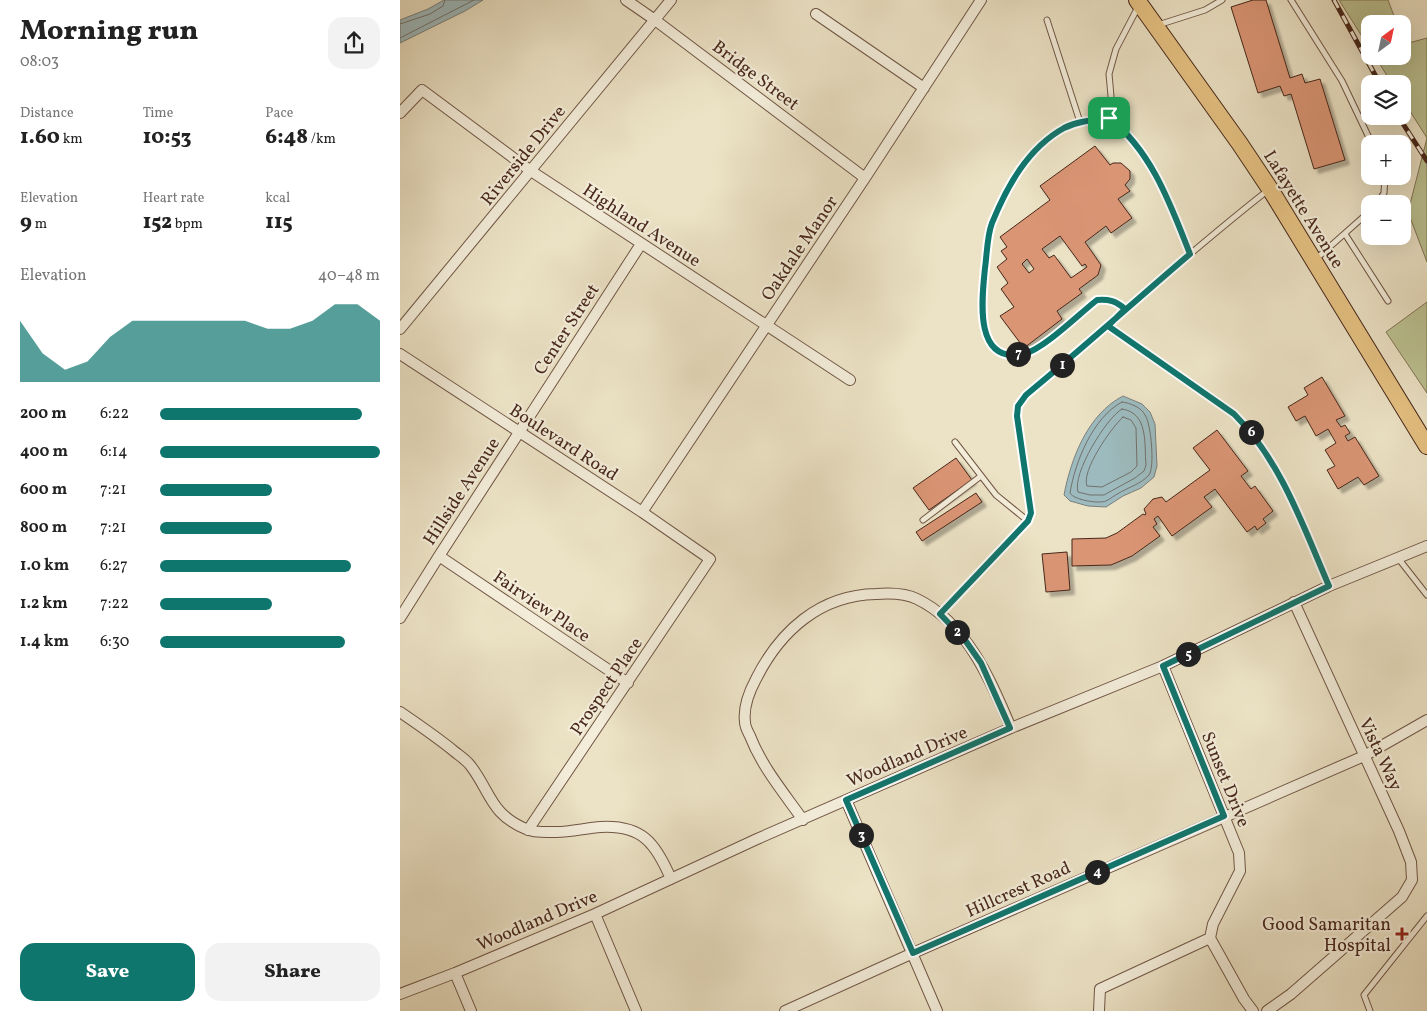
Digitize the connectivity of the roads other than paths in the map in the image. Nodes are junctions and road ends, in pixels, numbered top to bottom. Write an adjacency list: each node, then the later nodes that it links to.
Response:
1 (626, 0): 8 (street, Bridge Street)
2 (671, 0): 8 (street, Riverside Drive)
3 (980, 0): 11 (street, Oakdale Manor)
4 (1222, 0): 10 (lane)
5 (1291, 0): 15 (lane)
6 (1138, 2): 10 (main road, Lafayette Avenue); 13 (lane)
7 (816, 14): 11 (street)
8 (655, 20): 16 (street, Riverside Drive); 17 (street, Bridge Street)
9 (1047, 20): 14 (lane)
10 (1155, 26): 18 (main road, Lafayette Avenue)
11 (924, 88): 17 (street, Oakdale Manor)
12 (400, 113): 16 (street, Highland Avenue)
13 (1109, 118): 14 (lane); 22 (lane)
14 (1080, 122): 25 (lane)
15 (1368, 135)
16 (531, 171): 21 (street, Highland Avenue); 28 (street, Riverside Drive)
17 (865, 178): 26 (street, Oakdale Manor)
18 (1270, 189): 22 (lane); 23 (main road, Lafayette Avenue)
19 (1361, 219): 20 (lane)
20 (1345, 234): 23 (lane); 24 (lane)
21 (641, 244): 26 (street, Highland Avenue); 31 (street, Center Street)
22 (1190, 254): 25 (lane)
23 (1314, 261): 33 (main road, Lafayette Avenue)
24 (1388, 300)
25 (1125, 309): 27 (lane)
26 (767, 325): 30 (street, Highland Avenue); 35 (street, Oakdale Manor)
27 (1108, 326): 37 (lane); 42 (lane)
28 (400, 329)
29 (400, 354): 31 (street, Boulevard Road)
30 (850, 380)
31 (519, 432): 35 (street, Boulevard Road); 39 (street, Hillside Avenue)
32 (956, 442): 34 (lane)
33 (1427, 446)
34 (981, 476): 36 (lane); 37 (lane)
35 (642, 512): 41 (street, Boulevard Road)
36 (923, 520)
37 (1028, 521): 45 (lane)
38 (1427, 546): 40 (street, Woodland Drive)
39 (439, 556): 46 (street, Hillside Avenue); 48 (street, Fairview Place)
40 (1398, 558): 42 (street, Woodland Drive); 43 (lane)
41 (710, 559): 48 (street, Prospect Place)
42 (1329, 586): 44 (street, Woodland Drive)
43 (1427, 595)
44 (1294, 602): 47 (street, Woodland Drive); 52 (street, Vista Way)
45 (940, 614): 51 (street); 55 (street)
46 (400, 618)
47 (1163, 666): 51 (street, Woodland Drive); 54 (street, Sunset Drive)
48 (628, 683): 56 (street, Prospect Place)
49 (400, 712): 56 (street)
50 (1427, 720): 52 (street, Hillcrest Road)
51 (1010, 728): 53 (street, Woodland Drive)
52 (1364, 756): 54 (street, Hillcrest Road); 70 (street, Vista Way)
53 (846, 800): 55 (street, Woodland Drive); 61 (street)
54 (1224, 816): 60 (street, Sunset Drive); 61 (street, Hillcrest Road)
55 (803, 820): 57 (street, Woodland Drive)
56 (528, 830): 57 (street)
57 (671, 879): 58 (street, Woodland Drive)
58 (595, 914): 62 (street, Woodland Drive); 65 (street)
59 (1427, 916): 71 (lane)
60 (1210, 938): 68 (street); 69 (street)
61 (913, 953): 66 (street, Hillcrest Road); 67 (street)
62 (455, 973): 63 (street, Woodland Drive); 64 (street)
63 (400, 994)
64 (470, 1011)
65 (636, 1011)
66 (785, 1011)
67 (937, 1011)
68 (1099, 1011)
69 (1253, 1011)
70 (1267, 1011)
71 (1370, 1011)

